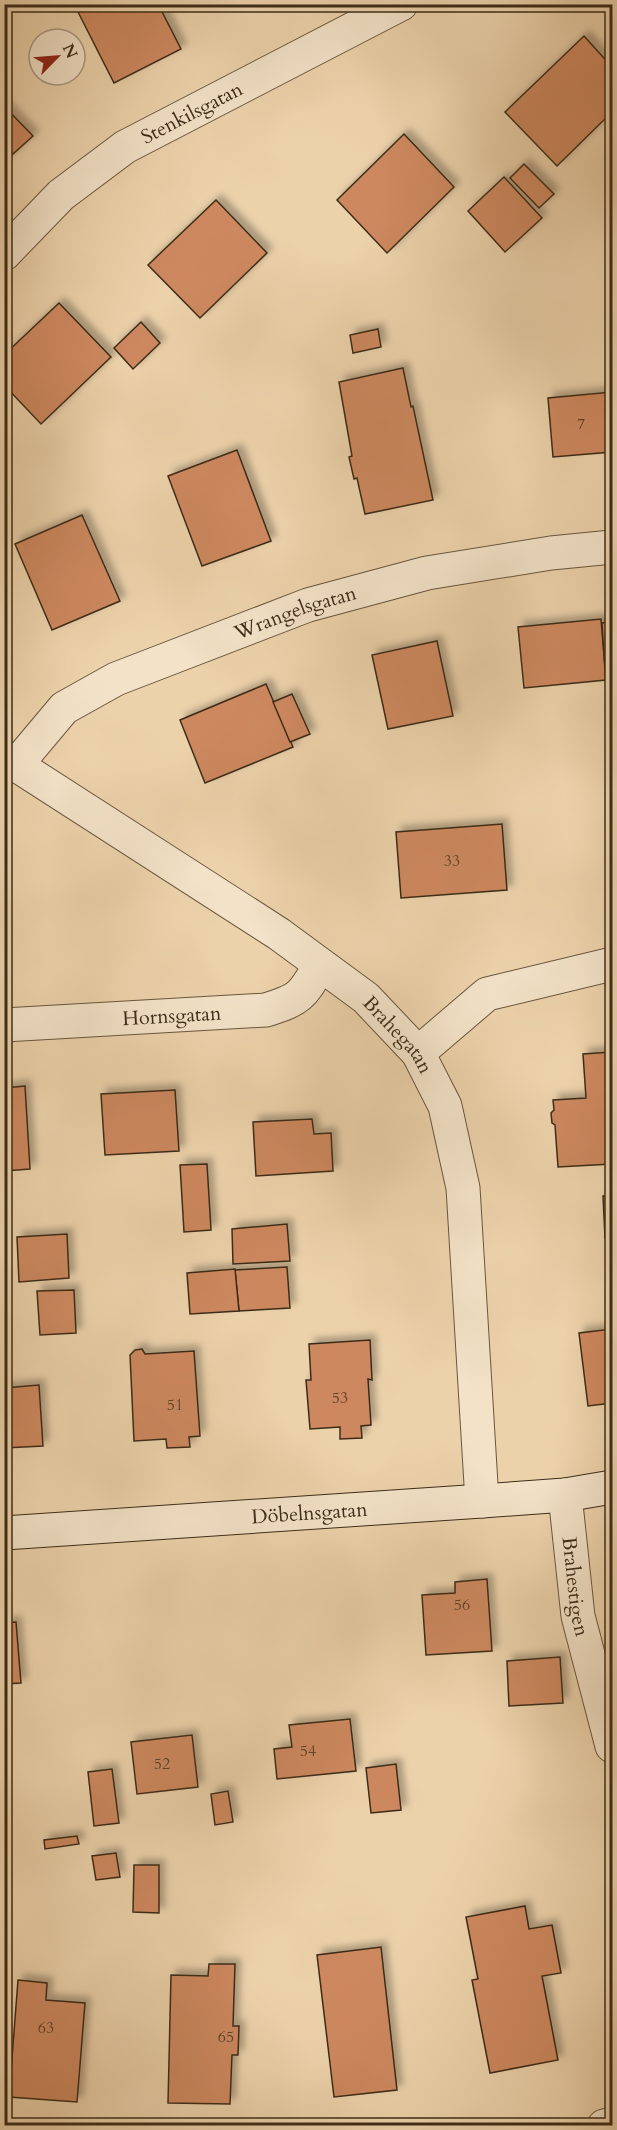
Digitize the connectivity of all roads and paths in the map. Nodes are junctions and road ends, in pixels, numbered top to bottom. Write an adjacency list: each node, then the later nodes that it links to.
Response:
1 (401, 4): 2 (street, Stenkilsgatan)
2 (4, 254)
3 (612, 547): 4 (street, Wrangelsgatan)
4 (11, 760): 6 (street, Brahegatan)
5 (612, 964): 8 (street)
6 (320, 965): 7 (street, Hornsgatan); 8 (street, Brahegatan)
7 (4, 1025)
8 (418, 1053): 11 (street, Brahegatan)
9 (612, 1487): 10 (street, Döbelnsgatan)
10 (565, 1495): 11 (street, Döbelnsgatan); 13 (street, Brahestigen)
11 (482, 1501): 12 (street, Döbelnsgatan)
12 (4, 1533)
13 (612, 1746)
14 (612, 2124): 15 (street)
15 (604, 2126)

